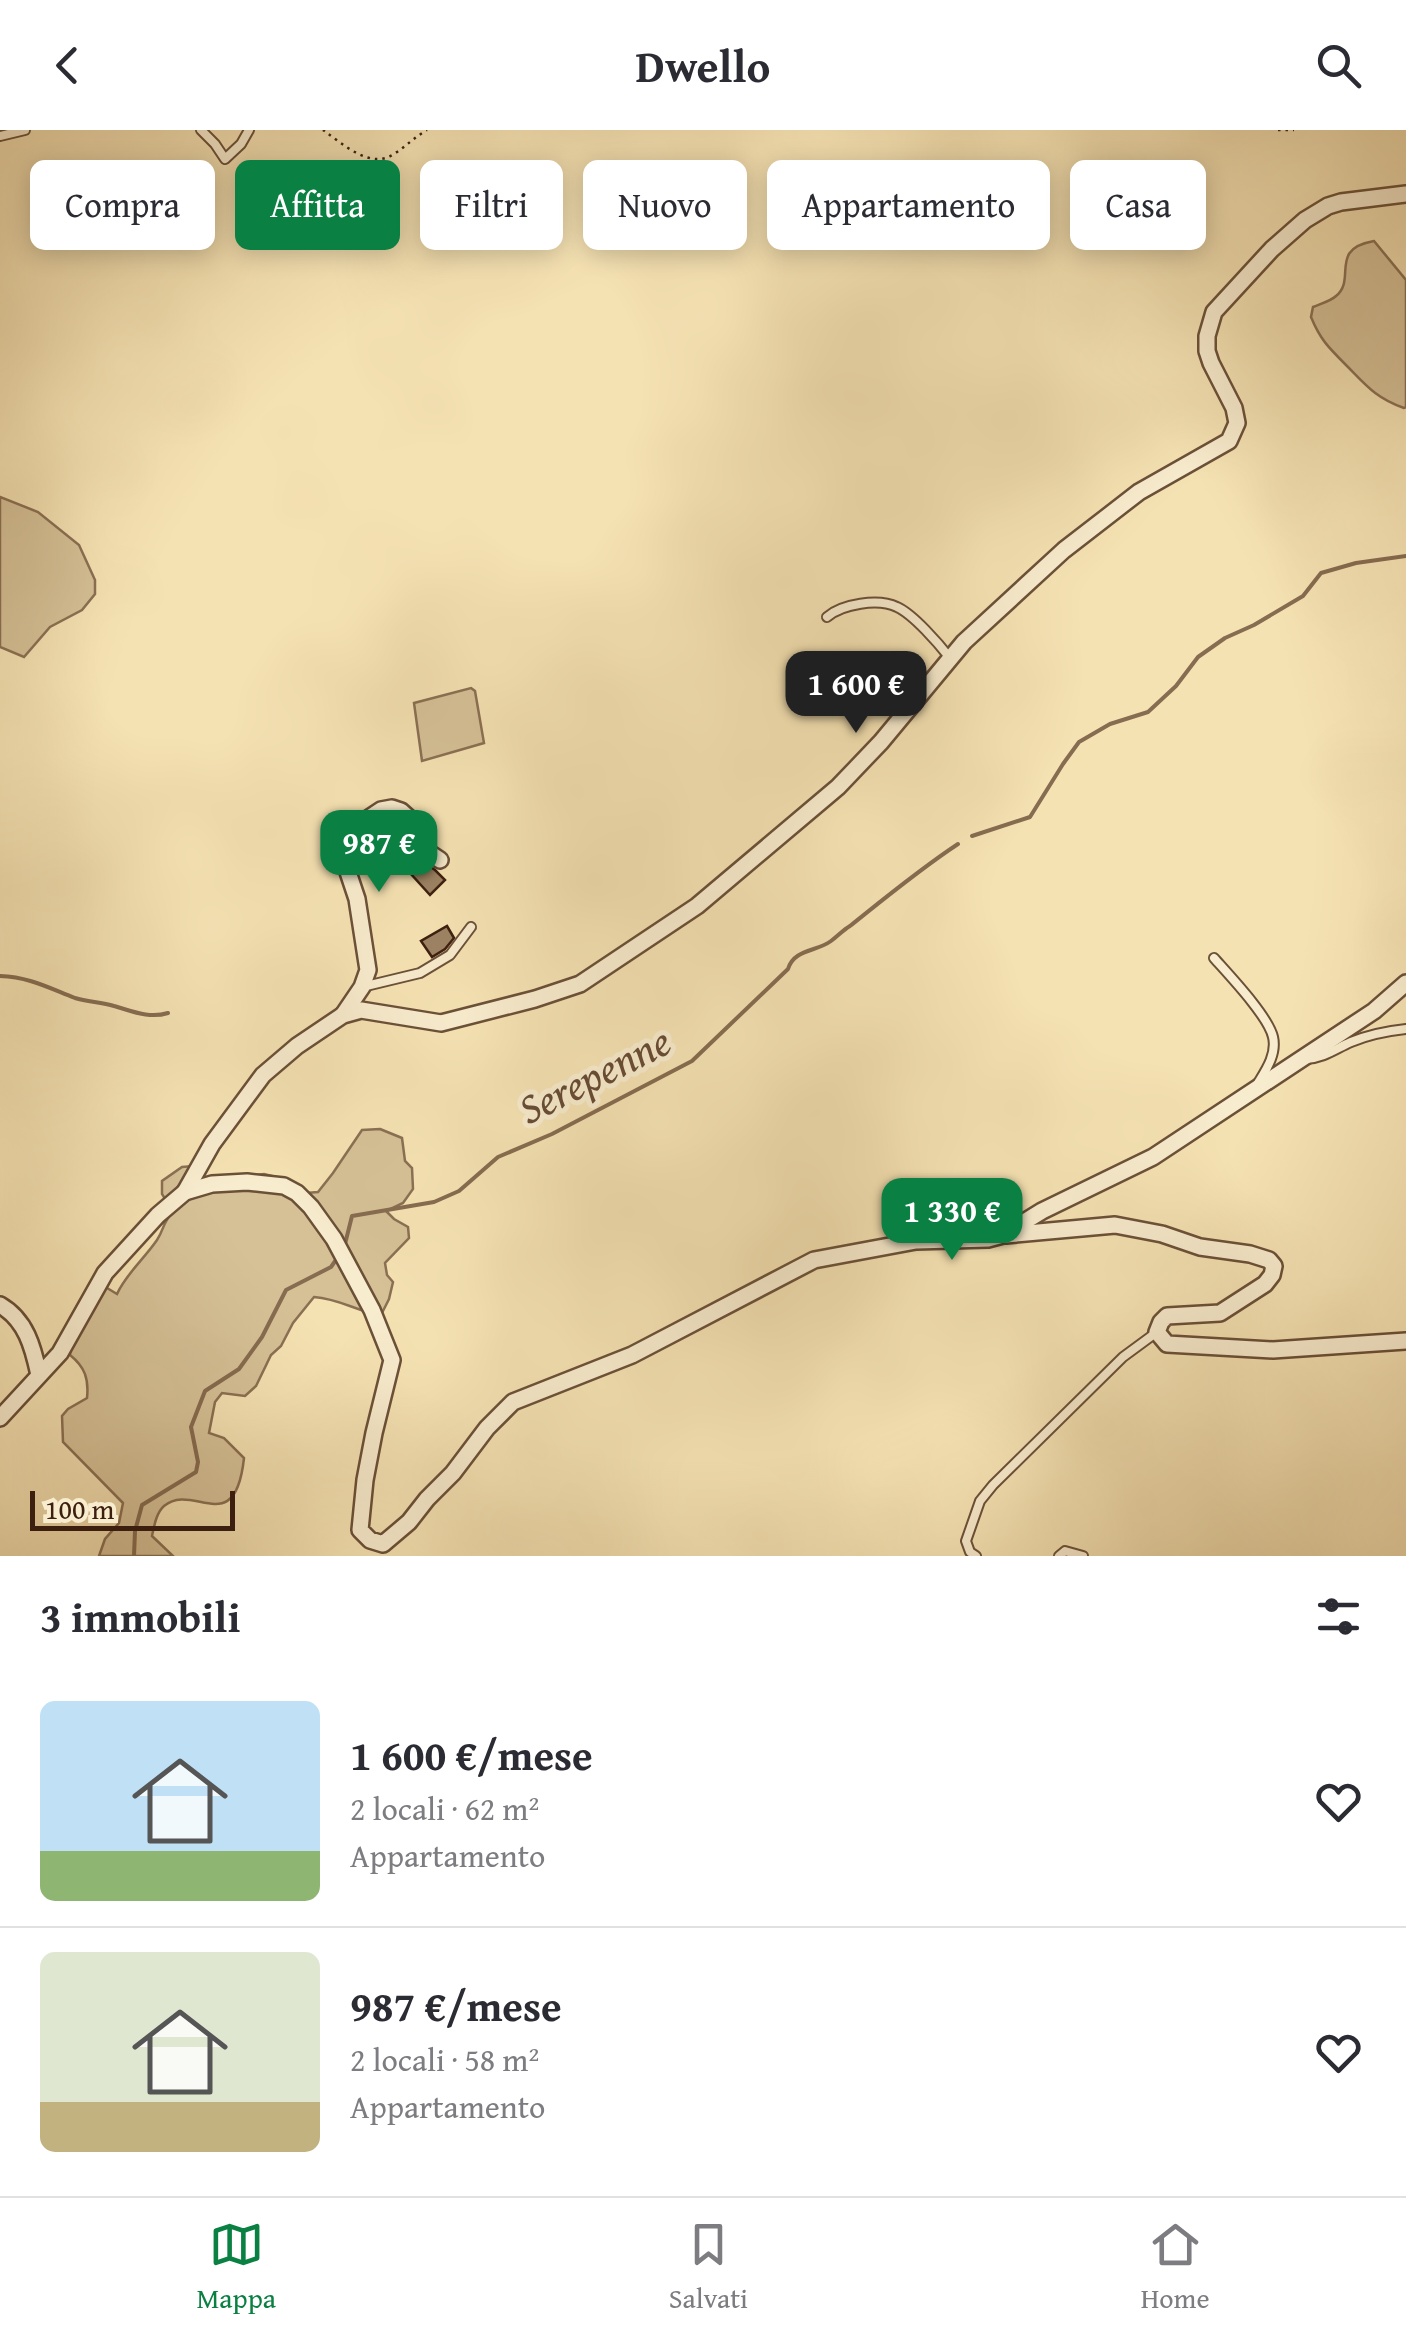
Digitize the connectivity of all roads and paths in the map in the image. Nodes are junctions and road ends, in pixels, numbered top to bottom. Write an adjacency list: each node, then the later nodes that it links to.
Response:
1 (25, 130): 8 (lane)
2 (201, 130): 3 (lane)
3 (249, 130)
4 (323, 130): 5 (path)
5 (427, 130)
6 (1278, 130): 7 (path)
7 (1294, 130)
8 (0, 136)
9 (1406, 194): 11 (street)
10 (826, 617): 11 (lane)
11 (950, 658): 17 (street)
12 (440, 860): 16 (street)
13 (471, 927): 16 (lane)
14 (1214, 958): 20 (lane)
15 (1406, 983): 19 (street)
16 (362, 987): 17 (street)
17 (343, 1015): 21 (street)
18 (1406, 1029): 19 (lane)
19 (1301, 1059): 20 (street)
20 (1252, 1091): 22 (street)
21 (184, 1192): 22 (street); 26 (street)
22 (1003, 1235): 24 (street)
23 (0, 1305): 26 (street)
24 (1157, 1332): 25 (street); 28 (lane)
25 (1406, 1341)
26 (39, 1375): 27 (street)
27 (0, 1418)
28 (976, 1556)
29 (1059, 1556): 30 (lane)
30 (1083, 1556)

